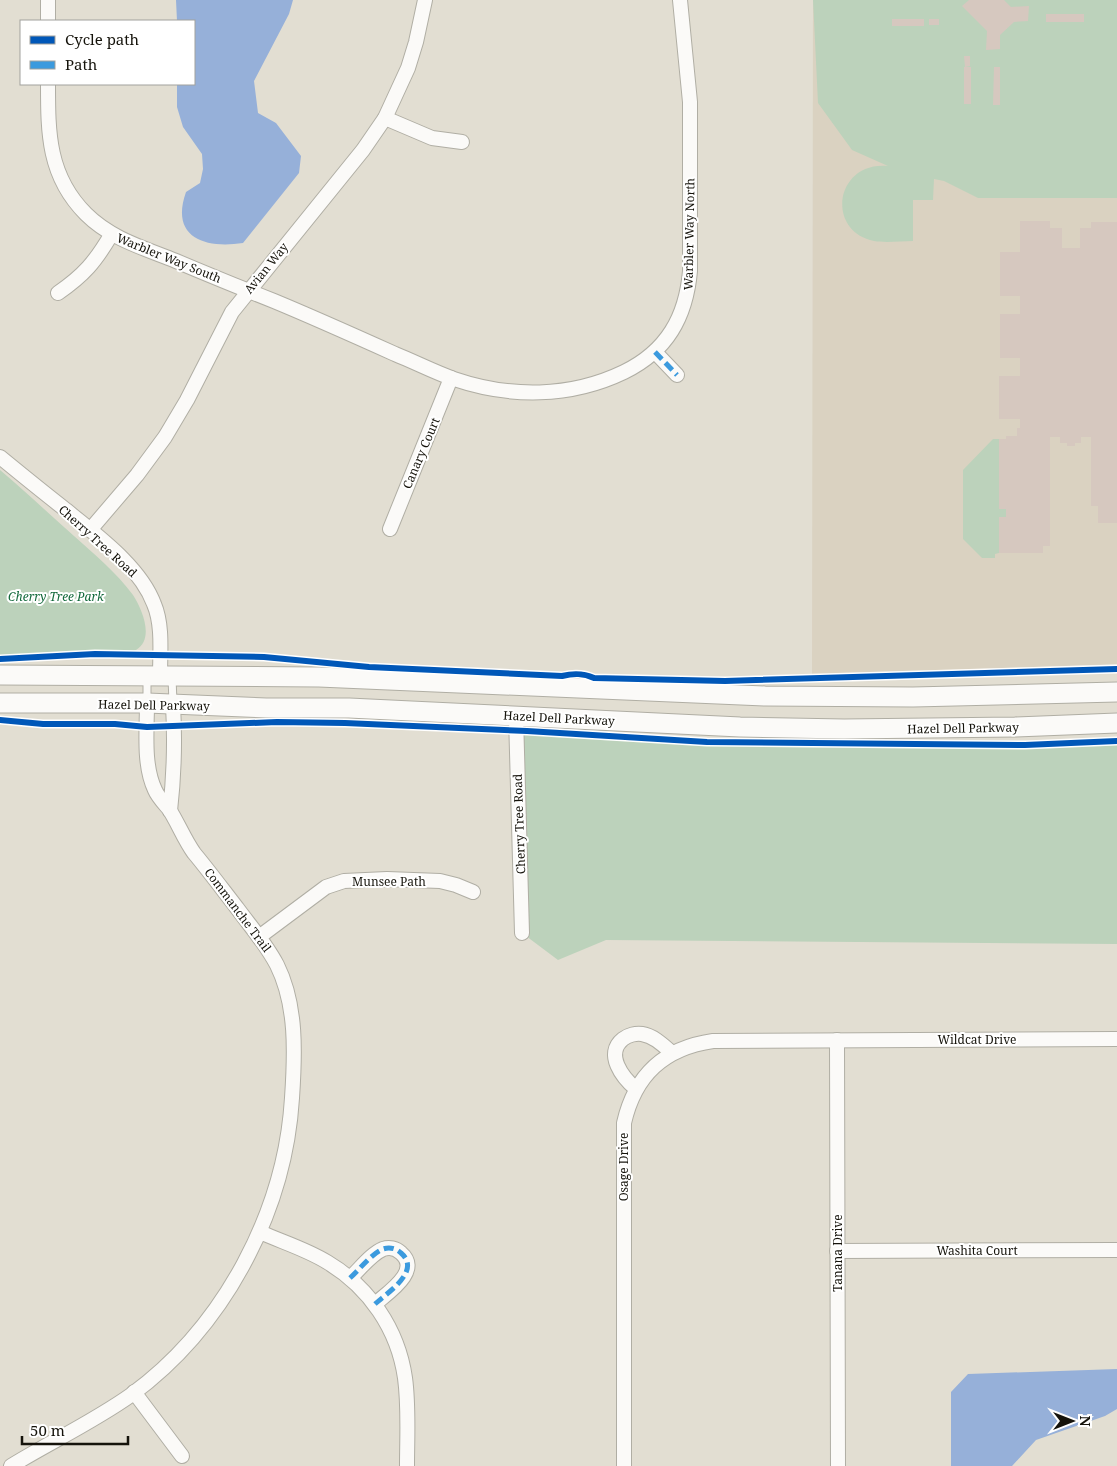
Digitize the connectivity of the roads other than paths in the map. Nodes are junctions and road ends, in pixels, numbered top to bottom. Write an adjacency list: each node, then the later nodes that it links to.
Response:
1 (48, 0): 4 (street)
2 (425, 0): 6 (street, Avian Way)
3 (680, 0): 11 (street, Warbler Way North)
4 (48, 20)
5 (48, 85): 8 (street, Warbler Way South)
6 (385, 118): 7 (street); 9 (street, Avian Way)
7 (462, 142)
8 (112, 235): 9 (street, Warbler Way South); 10 (street)
9 (247, 291): 13 (street, Warbler Way North); 16 (street, Avian Way)
10 (58, 293)
11 (655, 352): 12 (street); 13 (street, Warbler Way North)
12 (677, 375)
13 (452, 378): 15 (street, Canary Court)
14 (0, 457): 16 (street, Cherry Tree Road)
15 (390, 529)
16 (90, 530): 18 (street, Cherry Tree Road)
17 (0, 675): 18 (main road)
18 (160, 675): 19 (main road); 21 (lane); 22 (lane)
19 (1117, 692)
20 (0, 703): 21 (main road, Hazel Dell Parkway)
21 (147, 703): 22 (main road, Hazel Dell Parkway); 25 (street, Commanche Trail)
22 (173, 705): 23 (main road, Hazel Dell Parkway); 25 (street)
23 (516, 716): 24 (main road, Hazel Dell Parkway); 27 (street, Cherry Tree Road)
24 (1117, 723)
25 (170, 811): 28 (street, Commanche Trail)
26 (473, 892): 28 (street, Munsee Path)
27 (522, 933)
28 (259, 937): 33 (street, Commanche Trail)
29 (1117, 1039): 30 (street, Wildcat Drive)
30 (837, 1040): 31 (street, Osage Drive); 35 (street, Tanana Drive)
31 (672, 1053): 32 (street, Osage Drive); 32 (street)
32 (636, 1090): 42 (street, Osage Drive)
33 (260, 1232): 36 (street); 38 (street, Commanche Trail)
34 (1117, 1250): 35 (street, Washita Court)
35 (837, 1251): 43 (street, Tanana Drive)
36 (350, 1278): 37 (street); 37 (street)
37 (375, 1304): 41 (street)
38 (134, 1392): 39 (street); 40 (street, Commanche Trail)
39 (182, 1456)
40 (11, 1466)
41 (407, 1466)
42 (624, 1466)
43 (838, 1466)

